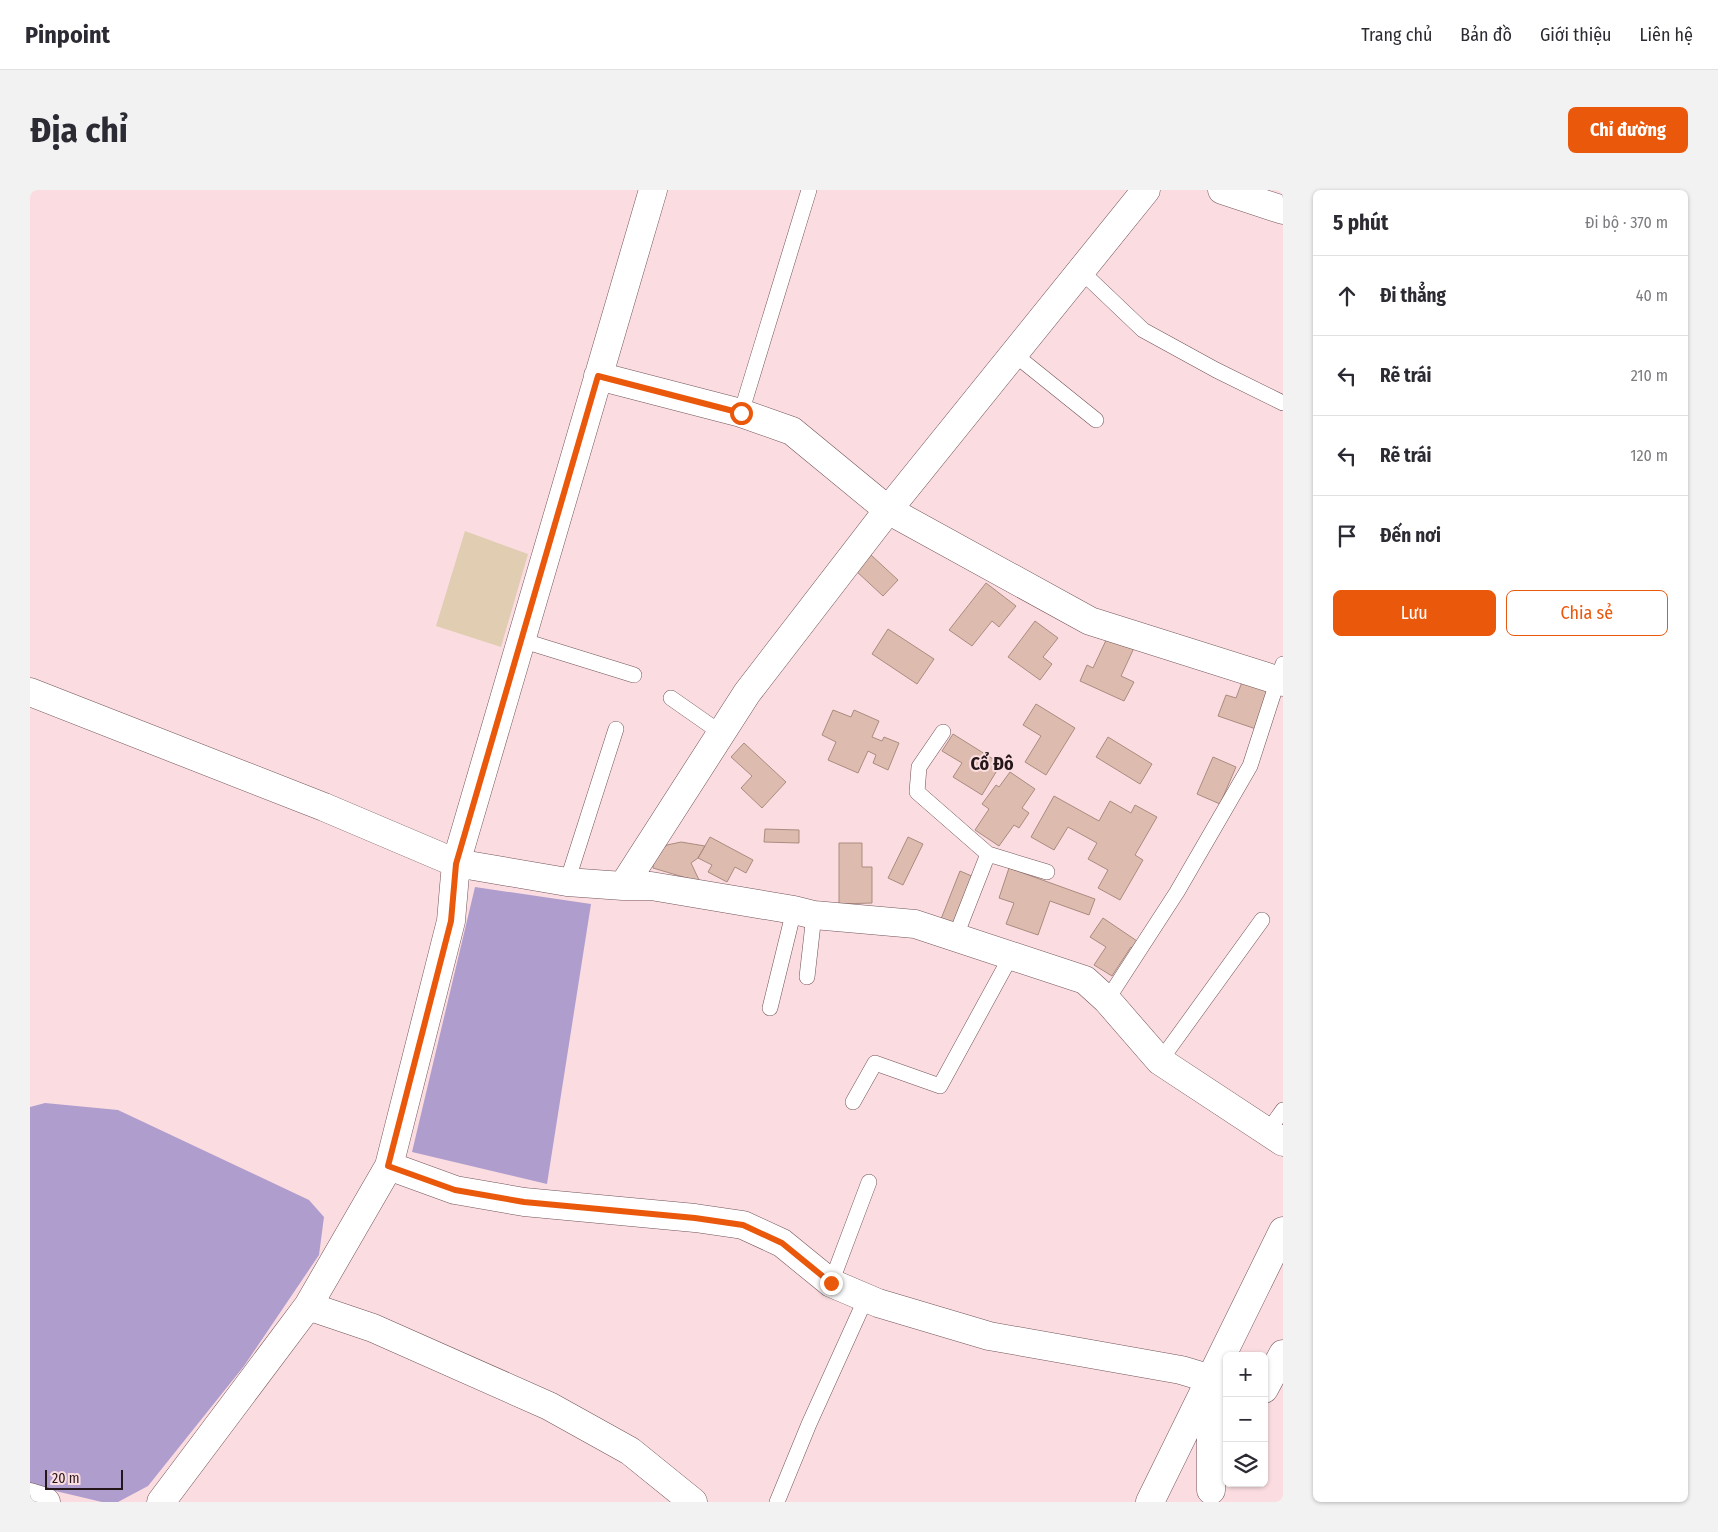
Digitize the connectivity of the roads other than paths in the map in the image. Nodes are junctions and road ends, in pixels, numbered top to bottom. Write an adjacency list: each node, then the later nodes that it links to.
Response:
1 (653, 190): 8 (street)
2 (809, 190): 10 (lane)
3 (1146, 190): 6 (street)
4 (1222, 190): 5 (street)
5 (1283, 210)
6 (1081, 271): 7 (street); 9 (lane)
7 (1014, 354): 11 (lane); 12 (street)
8 (598, 376): 10 (street); 13 (street)
9 (1283, 403)
10 (741, 413): 12 (street)
11 (1096, 420)
12 (888, 510): 15 (street); 20 (street)
13 (521, 640): 14 (lane); 22 (street)
14 (634, 675)
15 (1281, 676): 31 (lane)
16 (30, 692): 22 (street)
17 (671, 698): 20 (lane)
18 (616, 729): 24 (lane)
19 (943, 732): 21 (lane)
20 (721, 733): 25 (street)
21 (988, 854): 23 (lane); 28 (lane)
22 (456, 864): 24 (street); 36 (street)
23 (1047, 872)
24 (567, 882): 25 (street)
25 (622, 886): 26 (street)
26 (804, 912): 28 (street); 30 (lane); 32 (lane)
27 (1262, 920): 33 (lane)
28 (955, 938): 29 (street)
29 (1011, 956): 31 (street); 34 (lane)
30 (807, 977)
31 (1107, 1000): 33 (street)
32 (770, 1008)
33 (1160, 1061): 35 (street)
34 (853, 1102)
35 (1278, 1128)
36 (388, 1166): 39 (street); 41 (street)
37 (869, 1182): 39 (lane)
38 (1283, 1231): 43 (street)
39 (831, 1283): 40 (street)
40 (866, 1298): 43 (street); 51 (lane)
41 (308, 1306): 49 (street); 50 (street)
42 (1283, 1354): 44 (street)
43 (1211, 1378): 46 (street); 52 (street)
44 (1268, 1382)
45 (1223, 1467): 46 (street)
46 (1206, 1496)
47 (30, 1497): 48 (street)
48 (46, 1502)
49 (161, 1502)
50 (693, 1502)
51 (777, 1502)
52 (1150, 1502)

